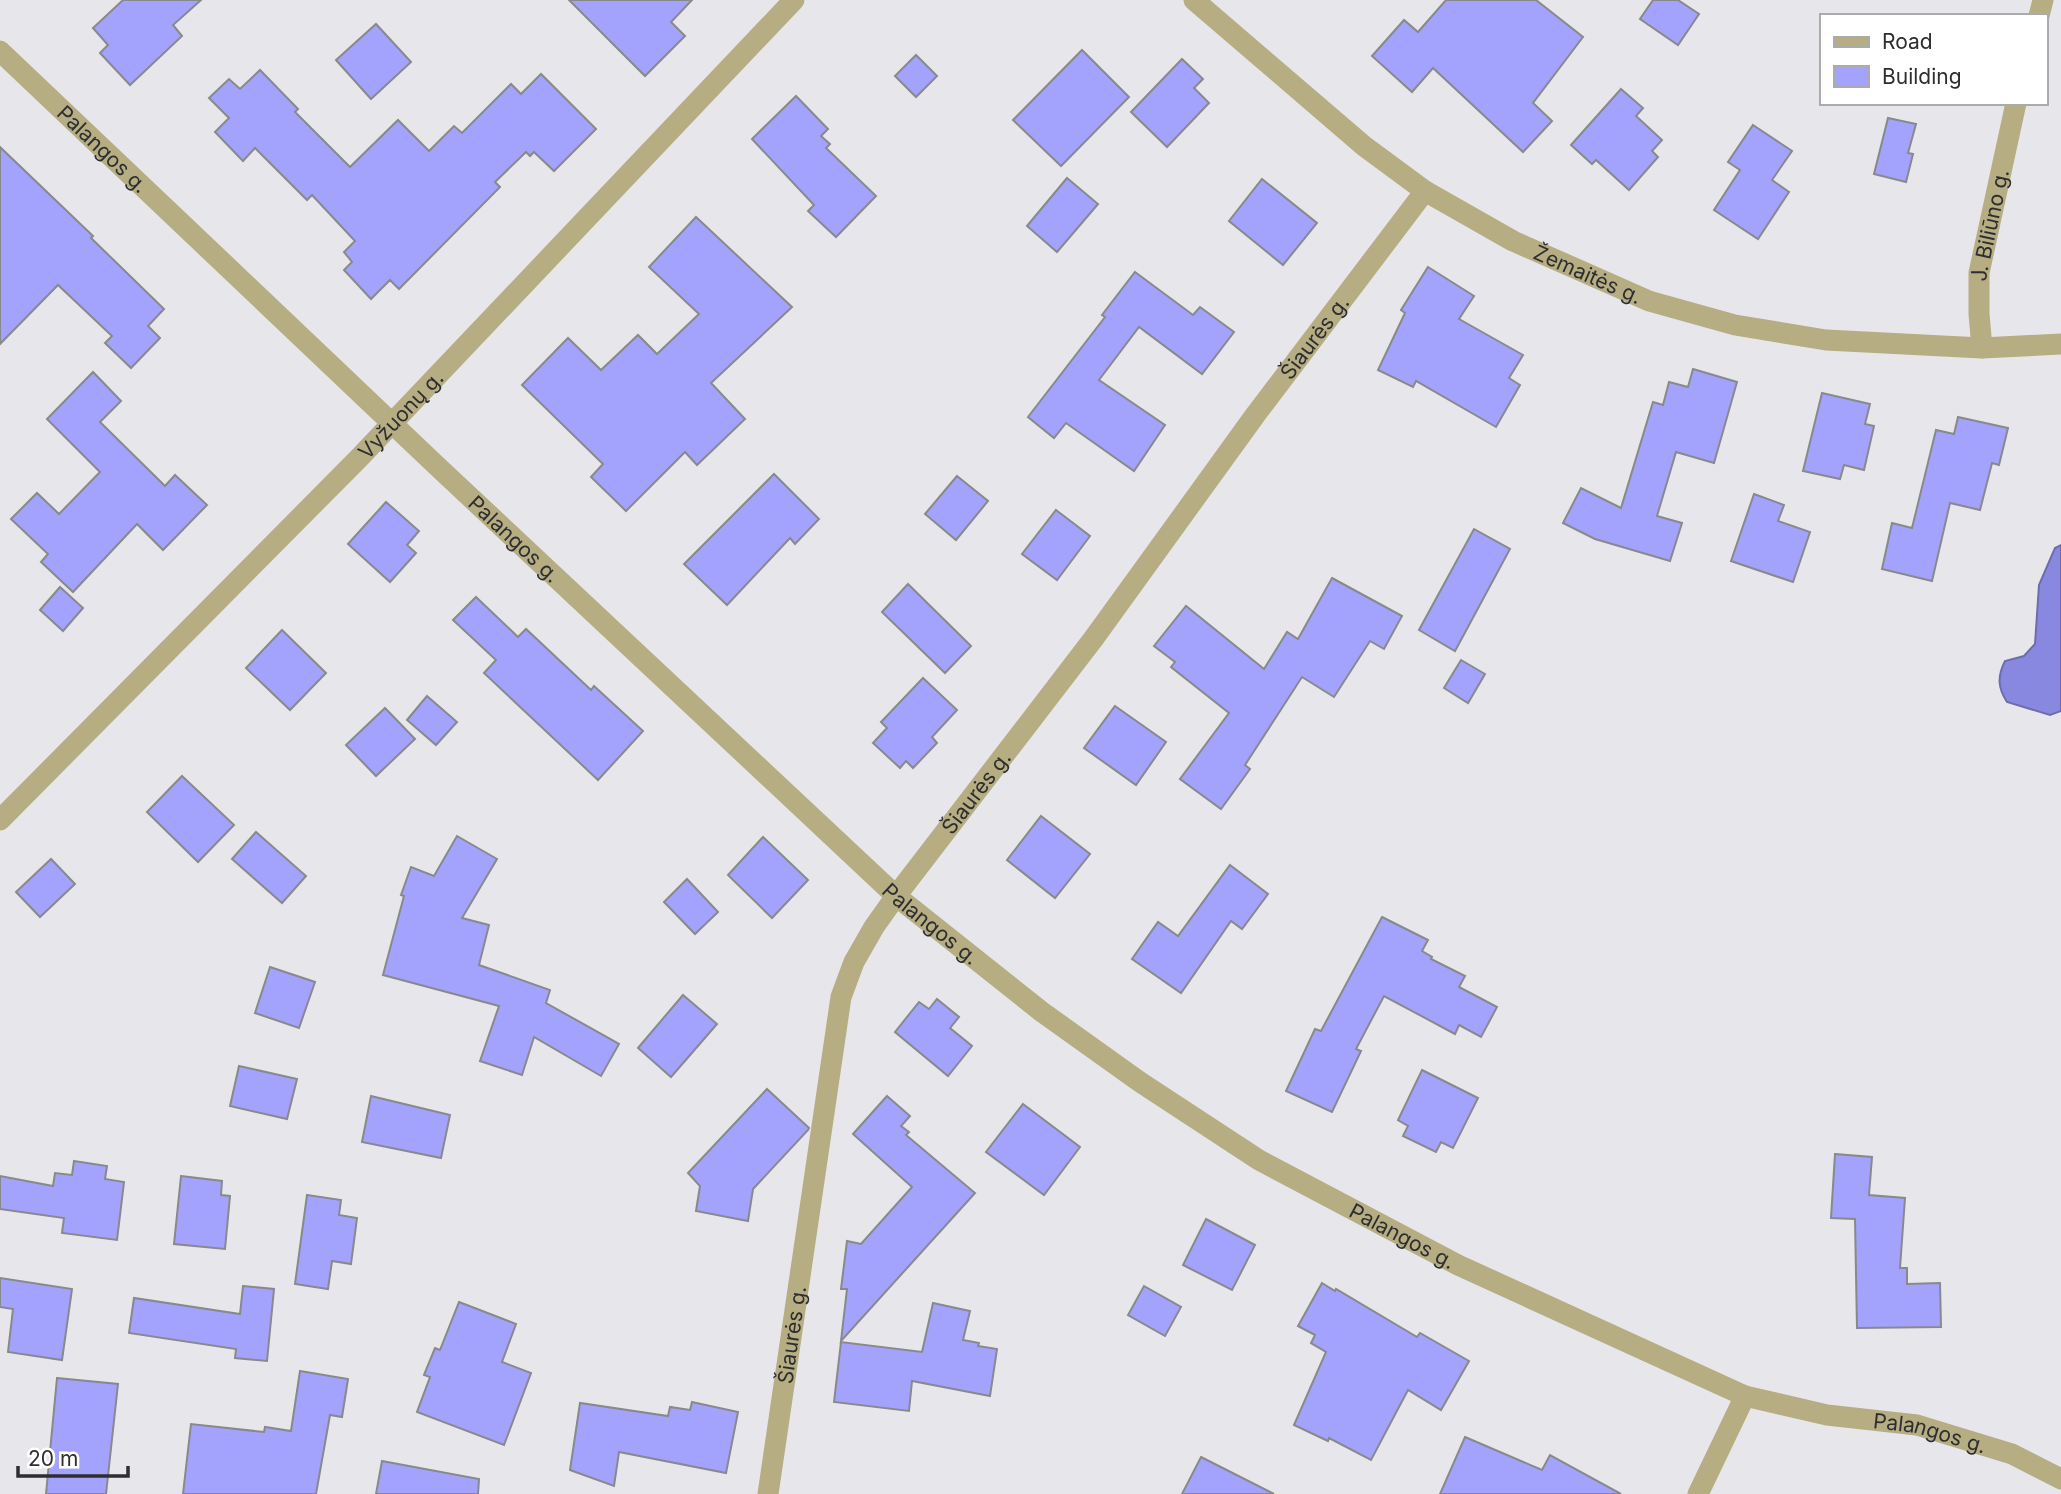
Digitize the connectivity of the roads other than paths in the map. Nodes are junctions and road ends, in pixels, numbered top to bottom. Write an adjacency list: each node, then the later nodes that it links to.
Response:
1 (794, 0): 8 (street, Vyžuonų g.)
2 (1194, 0): 5 (street, Žemaitės g.)
3 (0, 51): 8 (street, Palangos g.)
4 (2016, 105): 7 (street, J. Biliūno g.)
5 (1425, 191): 7 (street, Žemaitės g.); 10 (street, Šiaurės g.)
6 (2061, 344): 7 (street, Žemaitės g.)
7 (1982, 348)
8 (392, 424): 9 (street, Vyžuonų g.); 10 (street, Palangos g.)
9 (0, 820)
10 (896, 896): 11 (street, Palangos g.); 13 (street, Šiaurės g.)
11 (1745, 1396): 12 (street, Palangos g.); 14 (street)
12 (2061, 1479)
13 (768, 1494)
14 (1698, 1494)

